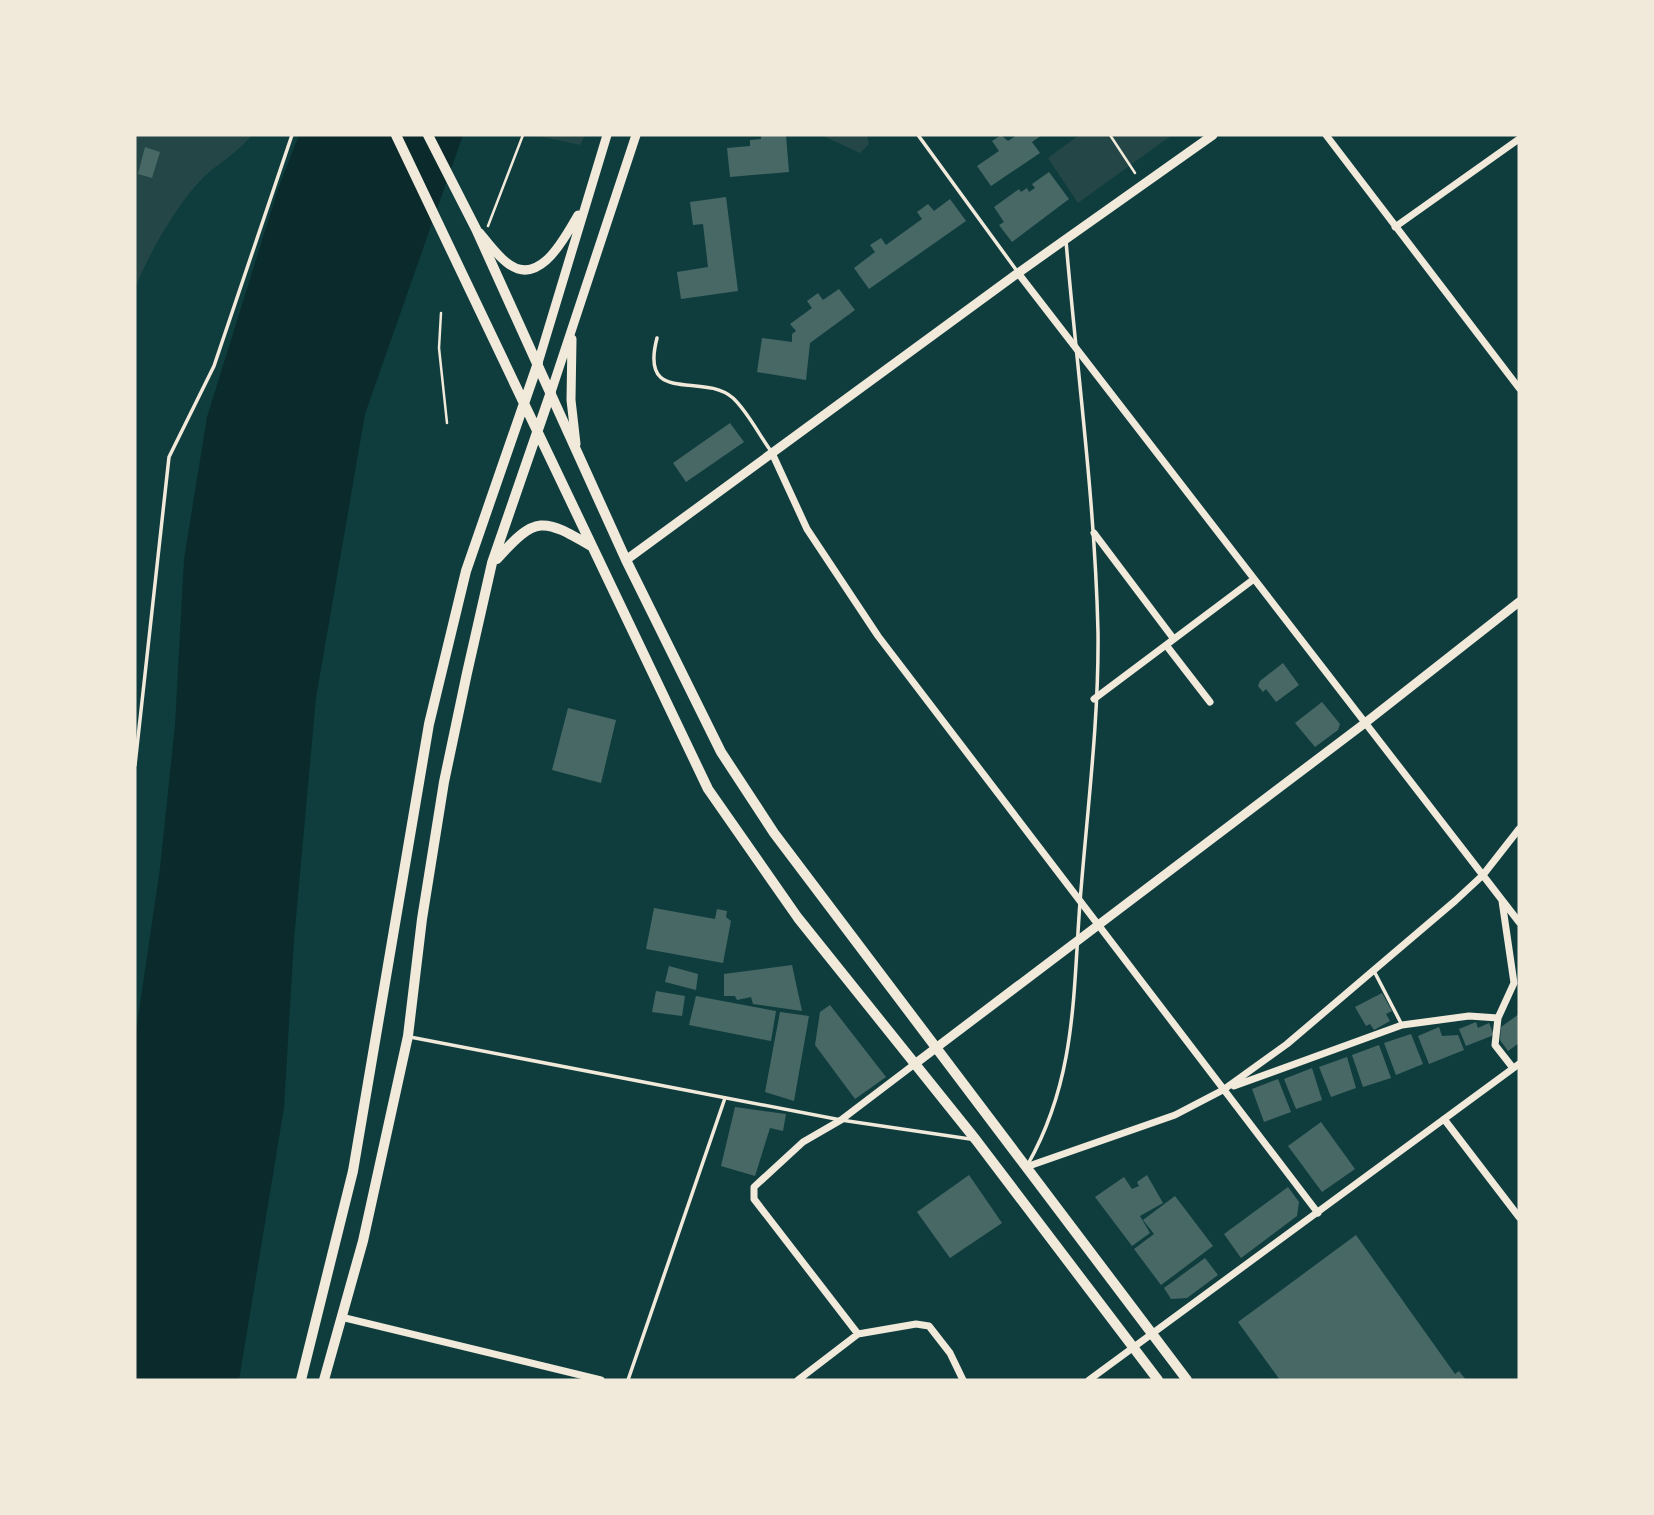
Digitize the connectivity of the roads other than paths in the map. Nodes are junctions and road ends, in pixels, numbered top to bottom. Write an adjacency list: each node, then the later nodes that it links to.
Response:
1 (292, 135): 36 (lane)
2 (396, 135): 21 (main road)
3 (428, 135): 12 (main road)
4 (607, 135): 10 (street)
5 (636, 135): 15 (street)
6 (918, 135): 14 (lane)
7 (1213, 135): 13 (street)
8 (1326, 135): 11 (street)
9 (1519, 139): 11 (street)
10 (584, 205): 12 (street); 18 (street)
11 (1395, 228): 19 (street)
12 (481, 231): 18 (main road)
13 (1066, 239): 14 (street); 17 (lane)
14 (1018, 273): 17 (street); 24 (street)
15 (573, 327): 20 (street); 23 (street)
16 (657, 338): 24 (lane)
17 (1075, 347): 25 (lane); 29 (street)
18 (538, 363): 20 (main road); 21 (main road)
19 (1519, 387)
20 (551, 392): 22 (main road); 23 (main road)
21 (525, 401): 22 (main road); 64 (main road)
22 (539, 431): 26 (main road); 28 (main road)
23 (577, 449): 27 (main road)
24 (772, 453): 27 (street); 40 (street)
25 (1094, 533): 31 (street); 33 (lane)
26 (591, 546): 28 (main road); 50 (main road)
27 (626, 560): 49 (main road)
28 (492, 563): 48 (main road)
29 (1254, 579): 31 (street); 35 (street)
30 (1519, 602): 35 (street)
31 (1174, 638): 32 (street)
32 (1166, 645): 33 (street); 34 (street)
33 (1094, 699): 40 (lane)
34 (1210, 702)
35 (1365, 723): 38 (street); 42 (street)
36 (135, 765)
37 (1519, 829): 38 (street)
38 (1483, 875): 39 (street); 44 (street)
39 (1502, 899): 41 (street); 45 (street)
40 (1080, 904): 42 (street); 43 (lane)
41 (1519, 922)
42 (1096, 925): 43 (street); 52 (street)
43 (1079, 939): 49 (street); 57 (lane)
44 (1374, 971): 47 (lane); 52 (street)
45 (1517, 982): 46 (street)
46 (1498, 1018): 47 (street); 51 (street)
47 (1402, 1025): 52 (street)
48 (408, 1036): 53 (lane); 60 (main road)
49 (937, 1046): 50 (street); 57 (main road)
50 (916, 1063): 55 (street); 56 (main road)
51 (1516, 1066): 54 (street)
52 (1223, 1090): 57 (street); 58 (street)
53 (725, 1098): 55 (lane); 67 (lane)
54 (1444, 1119): 58 (street); 59 (street)
55 (841, 1120): 56 (lane); 61 (street)
56 (976, 1140): 63 (main road)
57 (1026, 1167): 62 (main road)
58 (1318, 1213): 62 (street)
59 (1519, 1217)
60 (341, 1317): 65 (main road); 66 (street)
61 (858, 1334): 68 (street); 69 (street)
62 (1152, 1335): 63 (street); 72 (main road)
63 (1133, 1349): 70 (street); 71 (main road)
64 (301, 1380)
65 (324, 1380)
66 (601, 1380)
67 (628, 1380)
68 (798, 1380)
69 (963, 1380)
70 (1089, 1380)
71 (1158, 1380)
72 (1187, 1380)

